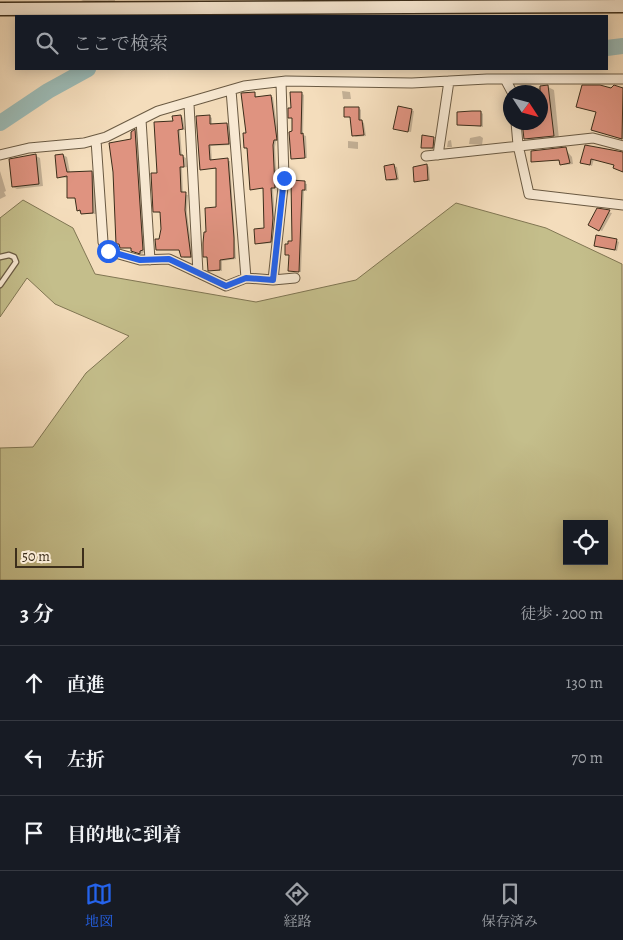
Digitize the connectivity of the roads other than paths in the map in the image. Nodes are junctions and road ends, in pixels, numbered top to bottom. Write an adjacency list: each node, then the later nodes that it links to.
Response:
1 (623, 6): 2 (main road)
2 (0, 9)
3 (505, 79): 4 (street); 5 (street); 7 (street)
4 (623, 79)
5 (449, 81): 6 (street); 16 (street)
6 (281, 82): 8 (street); 24 (street)
7 (508, 85)
8 (231, 90): 9 (street); 22 (street)
9 (189, 104): 10 (street); 21 (street)
10 (141, 120): 12 (street); 20 (street)
11 (517, 130): 13 (street)
12 (96, 140): 15 (street); 20 (street)
13 (518, 145): 14 (street); 16 (street); 18 (street)
14 (623, 146)
15 (0, 154)
16 (438, 154): 17 (street)
17 (426, 156)
18 (623, 205)
19 (0, 257): 25 (lane)
20 (150, 260): 21 (street)
21 (198, 273): 22 (street)
22 (246, 278): 24 (street)
23 (295, 278): 24 (street)
24 (273, 280)
25 (0, 285)

